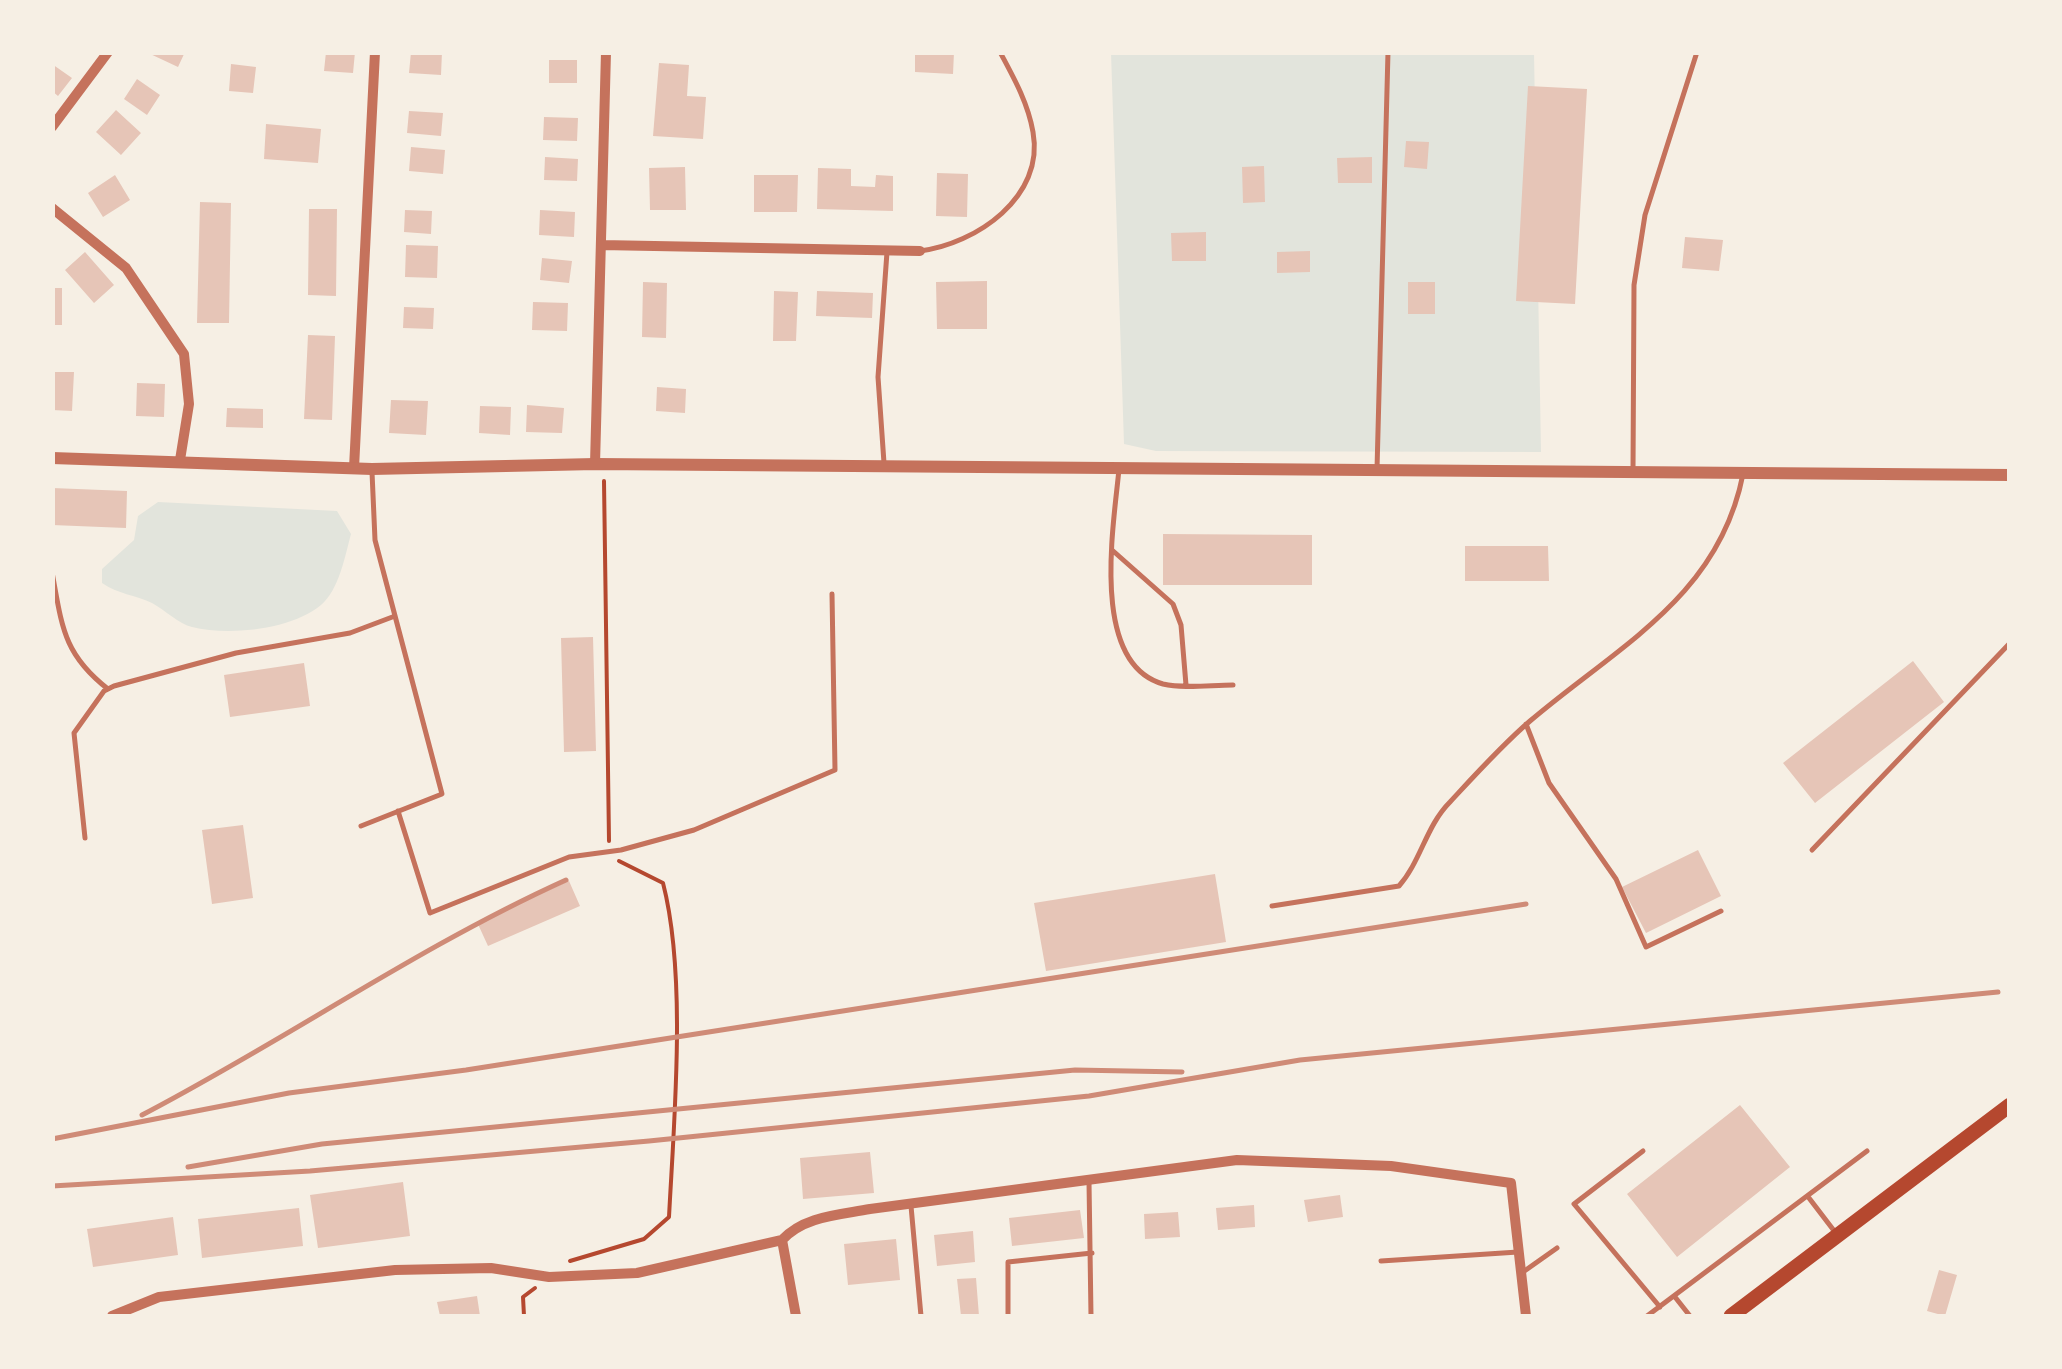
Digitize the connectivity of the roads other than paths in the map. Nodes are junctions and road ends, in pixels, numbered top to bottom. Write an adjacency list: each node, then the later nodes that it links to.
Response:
1 (108, 52): 7 (street)
2 (375, 52): 15 (street)
3 (606, 52): 9 (street)
4 (1000, 52): 10 (lane)
5 (1388, 52): 19 (lane)
6 (1697, 52): 20 (lane)
7 (52, 127)
8 (52, 208): 13 (street)
9 (601, 244): 11 (street); 18 (street)
10 (920, 251): 11 (street)
11 (888, 252): 14 (lane)
12 (52, 458): 13 (street)
13 (180, 460): 15 (street)
14 (884, 467): 17 (street); 18 (street)
15 (354, 468): 16 (street)
16 (372, 469): 18 (street); 26 (lane)
17 (1119, 469): 19 (street); 23 (lane)
18 (599, 470)
19 (1376, 472): 20 (street)
20 (1633, 474): 21 (street)
21 (1742, 474): 22 (street); 31 (lane)
22 (2010, 476)
23 (1112, 550): 28 (lane); 28 (lane)
24 (52, 572): 30 (lane)
25 (832, 594): 32 (lane)
26 (395, 616): 30 (lane); 32 (lane)
27 (2010, 643): 35 (lane)
28 (1186, 685): 29 (lane)
29 (1233, 685)
30 (108, 689): 34 (lane)
31 (1526, 724): 36 (lane); 37 (lane)
32 (398, 811): 33 (lane)
33 (361, 826)
34 (85, 838)
35 (1812, 850)
36 (1272, 906)
37 (1721, 911)
38 (2010, 1106): 44 (main road)
39 (1867, 1151): 42 (lane)
40 (1643, 1152): 52 (lane)
41 (1088, 1178): 43 (street); 47 (lane); 48 (street)
42 (1809, 1198): 44 (lane); 51 (lane)
43 (910, 1204): 45 (street); 55 (lane)
44 (1836, 1235): 61 (main road)
45 (782, 1240): 53 (street); 54 (street)
46 (1557, 1248): 50 (lane)
47 (1092, 1252): 56 (lane); 57 (lane)
48 (1518, 1252): 49 (lane); 50 (street)
49 (1381, 1261)
50 (1521, 1274): 58 (street)
51 (1675, 1297): 52 (lane); 60 (lane)
52 (1660, 1308): 59 (lane)
53 (112, 1316)
54 (796, 1316)
55 (921, 1316)
56 (1008, 1316)
57 (1092, 1316)
58 (1526, 1316)
59 (1647, 1316)
60 (1690, 1316)
61 (1731, 1316)

